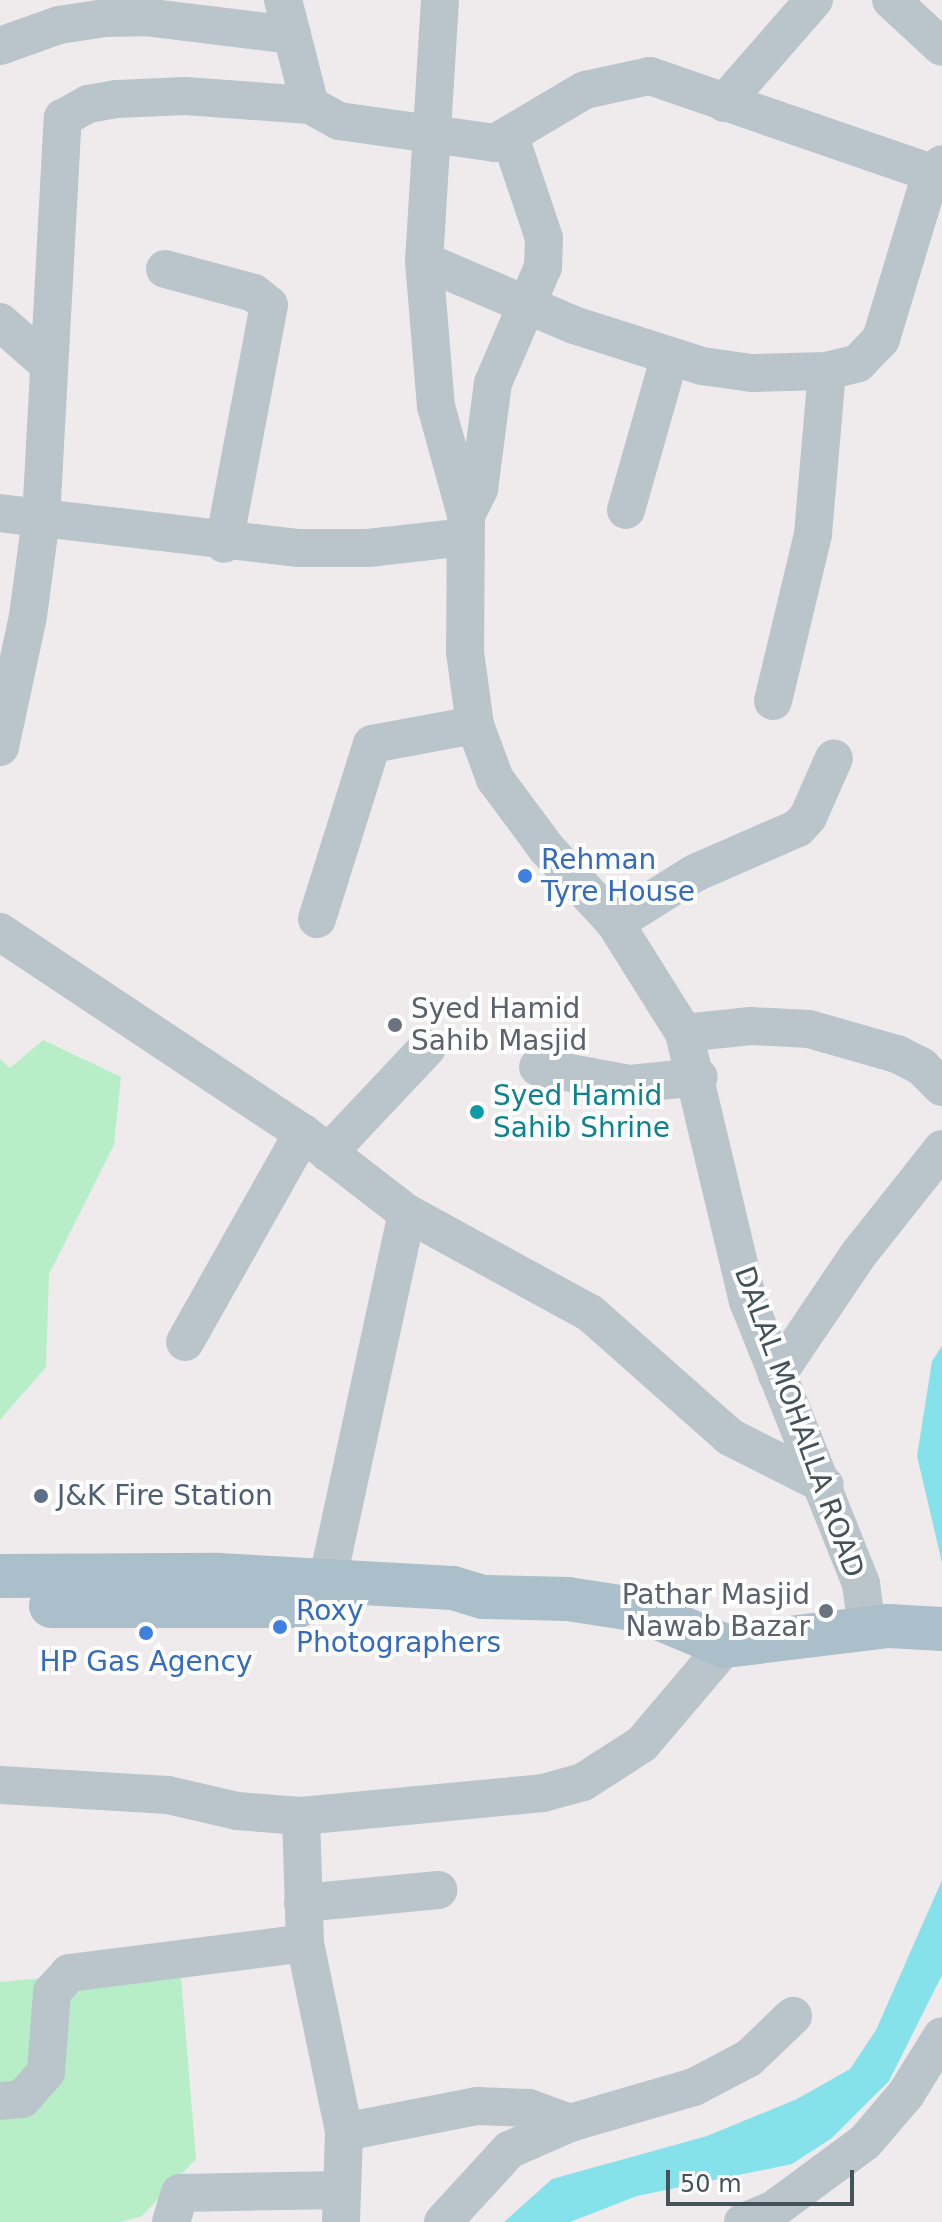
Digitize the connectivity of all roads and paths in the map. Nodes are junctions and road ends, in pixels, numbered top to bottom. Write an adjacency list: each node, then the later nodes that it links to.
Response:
1 (440, 0): 9 (street, DALAL MOHALLA ROAD)
2 (814, 0): 7 (street)
3 (913, 7): 6 (street)
4 (287, 17): 5 (street); 8 (street)
5 (0, 46)
6 (942, 47)
7 (724, 103): 10 (street); 11 (street)
8 (310, 105): 9 (street); 17 (street)
9 (428, 134): 10 (street); 12 (street, DALAL MOHALLA ROAD)
10 (510, 137): 14 (street)
11 (936, 168): 18 (street)
12 (424, 261): 14 (street); 22 (street, DALAL MOHALLA ROAD)
13 (165, 269): 23 (street)
14 (526, 306): 16 (street); 22 (street)
15 (0, 322): 17 (street)
16 (670, 356): 18 (street); 19 (street)
17 (48, 364): 21 (street)
18 (827, 371): 24 (street)
19 (626, 510)
20 (0, 513): 21 (street)
21 (41, 519): 23 (street); 26 (street)
22 (465, 526): 23 (street); 25 (street, DALAL MOHALLA ROAD)
23 (224, 544)
24 (773, 701)
25 (475, 725): 28 (street); 29 (street, DALAL MOHALLA ROAD)
26 (0, 747)
27 (834, 758): 29 (street)
28 (317, 919)
29 (615, 923): 31 (street, DALAL MOHALLA ROAD)
30 (0, 932): 36 (street)
31 (684, 1033): 34 (street, DALAL MOHALLA ROAD); 35 (street)
32 (427, 1048): 36 (street)
33 (538, 1067): 34 (street)
34 (699, 1077): 40 (street, DALAL MOHALLA ROAD)
35 (942, 1087)
36 (316, 1143): 38 (street); 39 (street)
37 (942, 1149): 40 (street)
38 (407, 1213): 41 (street); 43 (street)
39 (185, 1342)
40 (777, 1375): 41 (street, DALAL MOHALLA ROAD)
41 (825, 1485): 46 (street, DALAL MOHALLA ROAD)
42 (0, 1576): 43 (main road)
43 (328, 1578): 44 (main road)
44 (483, 1597): 45 (main road); 48 (main road)
45 (0, 1605)
46 (878, 1627): 47 (main road); 48 (main road)
47 (942, 1629)
48 (725, 1646): 50 (street)
49 (0, 1785): 50 (street)
50 (301, 1816): 52 (street)
51 (438, 1890): 52 (street)
52 (303, 1903): 53 (street)
53 (305, 1943): 56 (street); 58 (street)
54 (793, 2016): 57 (street)
55 (942, 2036): 62 (street)
56 (0, 2101)
57 (570, 2123): 58 (street); 61 (street)
58 (344, 2132): 59 (street)
59 (342, 2206): 60 (street)
60 (171, 2222)
61 (443, 2222)
62 (743, 2222)

